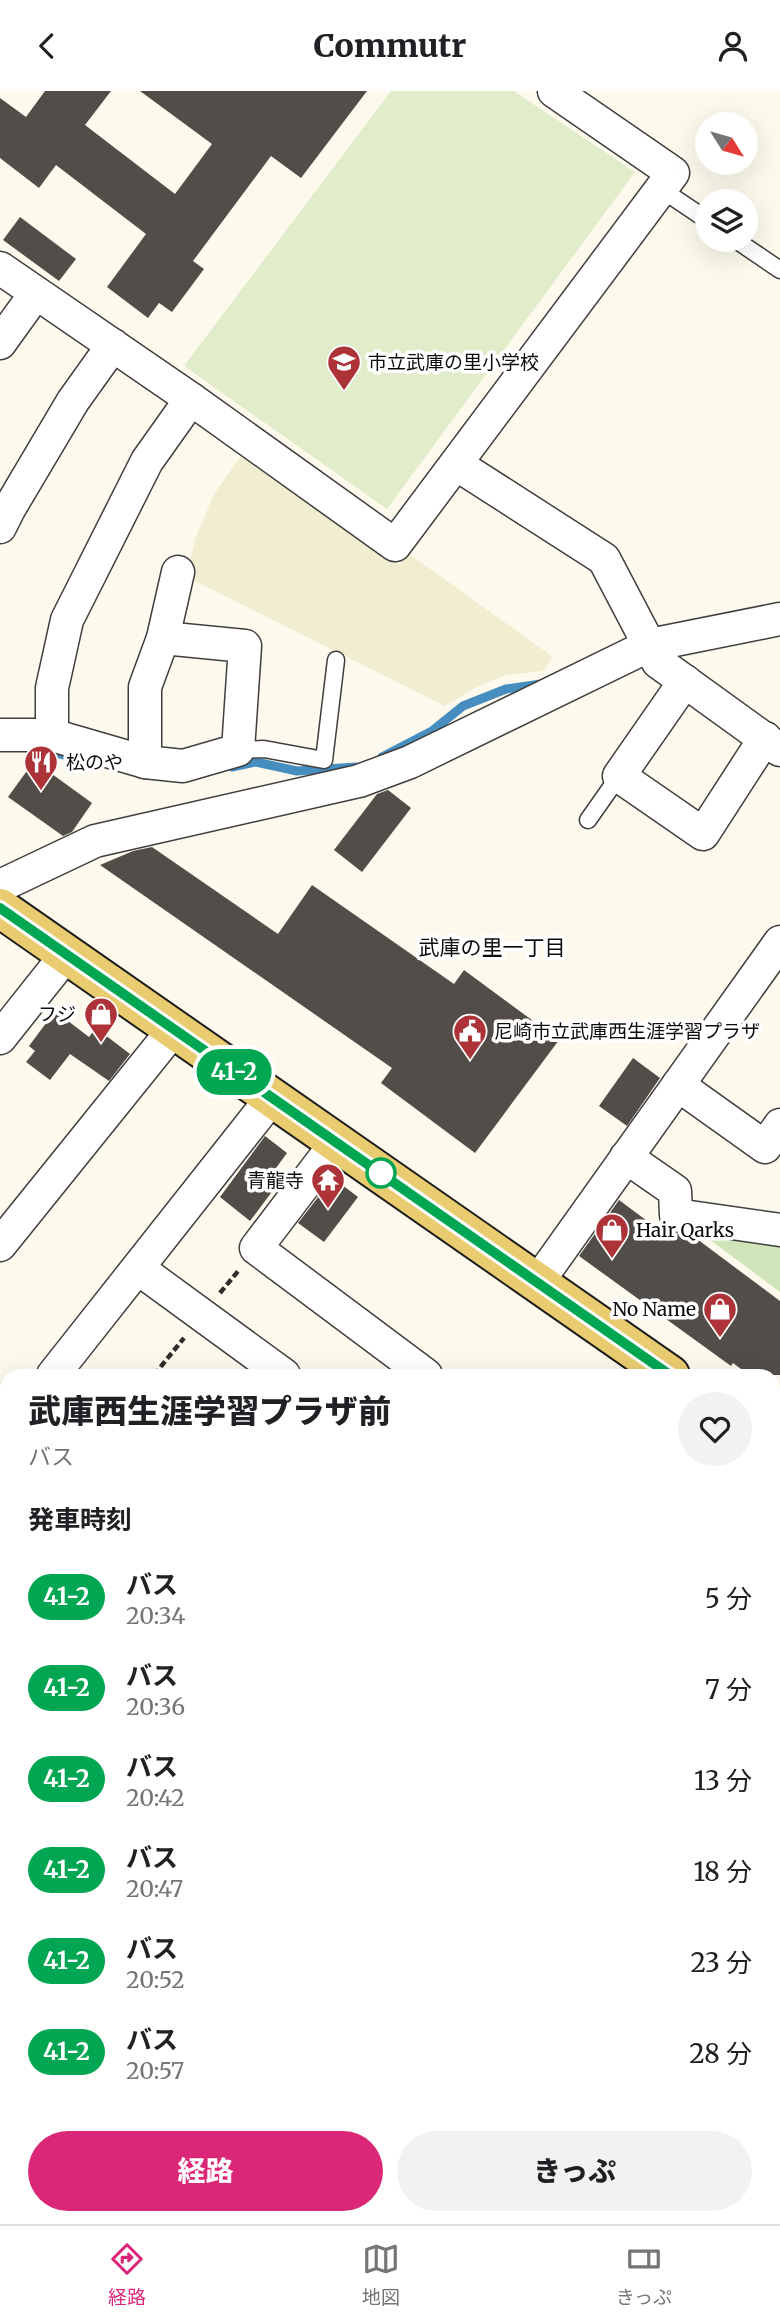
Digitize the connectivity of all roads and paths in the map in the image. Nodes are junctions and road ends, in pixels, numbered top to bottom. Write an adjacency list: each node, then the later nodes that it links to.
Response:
1 (554, 91): 2 (street)
2 (661, 189): 3 (lane); 11 (street)
3 (695, 213)
4 (754, 252): 6 (lane)
5 (0, 268): 7 (street)
6 (780, 270)
7 (36, 293): 8 (street); 9 (street)
8 (0, 343)
9 (113, 345): 10 (street); 12 (street)
10 (191, 398): 11 (street); 20 (street)
11 (456, 464): 16 (street)
12 (3, 514)
13 (178, 572): 15 (street)
14 (780, 619): 16 (street)
15 (163, 638): 22 (street); 23 (street)
16 (650, 645): 18 (street); 26 (street)
17 (335, 660): 22 (lane)
18 (685, 681): 21 (street); 24 (street)
19 (0, 735): 20 (street)
20 (52, 735): 23 (street)
21 (772, 744): 24 (street)
22 (238, 750): 23 (street)
23 (145, 762)
24 (619, 776): 25 (lane)
25 (588, 820)
26 (0, 886)
27 (0, 908): 29 (main road)
28 (780, 942): 32 (street)
29 (66, 955): 30 (main road); 31 (street)
30 (174, 1029): 33 (main road); 38 (street)
31 (0, 1038)
32 (678, 1086): 34 (street); 36 (street)
33 (271, 1099): 35 (main road); 40 (street)
34 (780, 1125)
35 (336, 1143): 39 (street); 41 (main road)
36 (626, 1157): 37 (street); 41 (street)
37 (780, 1230)
38 (0, 1245)
39 (257, 1248): 42 (path); 46 (street)
40 (139, 1269): 42 (street); 43 (street)
41 (537, 1283): 47 (main road)
42 (202, 1315): 44 (path); 45 (street)
43 (58, 1369)
44 (159, 1369)
45 (266, 1369)
46 (418, 1369)
47 (649, 1369)

